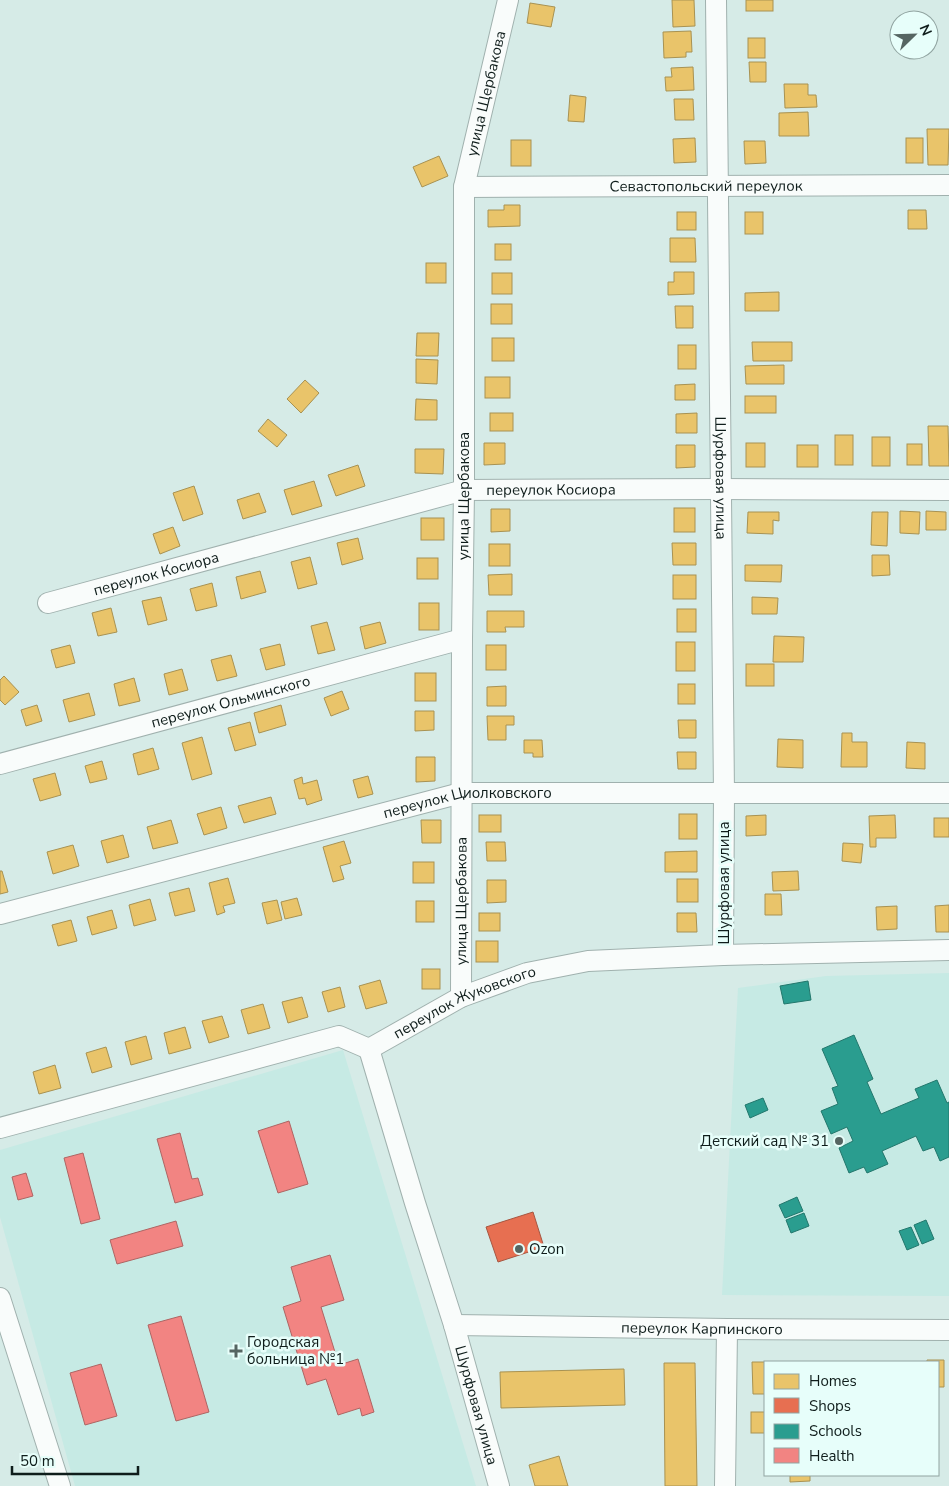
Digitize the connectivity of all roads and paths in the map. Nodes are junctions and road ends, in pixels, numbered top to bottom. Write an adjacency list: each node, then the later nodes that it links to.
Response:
1 (508, 0): 5 (street, улица Щербакова)
2 (716, 0): 4 (street, Шурфовая улица)
3 (949, 185): 4 (street, Севастопольский переулок)
4 (718, 186): 5 (street, Севастопольский переулок); 6 (street, Шурфовая улица)
5 (464, 187): 7 (street, улица Щербакова)
6 (721, 489): 7 (street, переулок Косиора); 8 (street, переулок Косиора); 14 (street, Шурфовая улица)
7 (464, 490): 9 (street, переулок Косиора); 10 (street, улица Щербакова)
8 (949, 490)
9 (48, 603)
10 (462, 639): 11 (street, переулок Ольминского); 12 (street, улица Щербакова)
11 (0, 764)
12 (461, 793): 14 (street, переулок Циолковского); 15 (street, переулок Циолковского); 18 (street, улица Щербакова)
13 (949, 793): 14 (street, переулок Циолковского)
14 (724, 794): 17 (street, Шурфовая улица)
15 (0, 914)
16 (949, 950): 17 (street, переулок Жуковского)
17 (723, 955): 18 (street, переулок Жуковского)
18 (461, 997): 19 (street, переулок Жуковского)
19 (369, 1049): 20 (street); 22 (street)
20 (0, 1128)
21 (0, 1298): 25 (street)
22 (454, 1325): 23 (street, переулок Карпинского); 26 (street, Шурфовая улица)
23 (727, 1329): 24 (street, переулок Карпинского); 27 (street)
24 (949, 1330)
25 (60, 1486)
26 (499, 1486)
27 (725, 1486)

